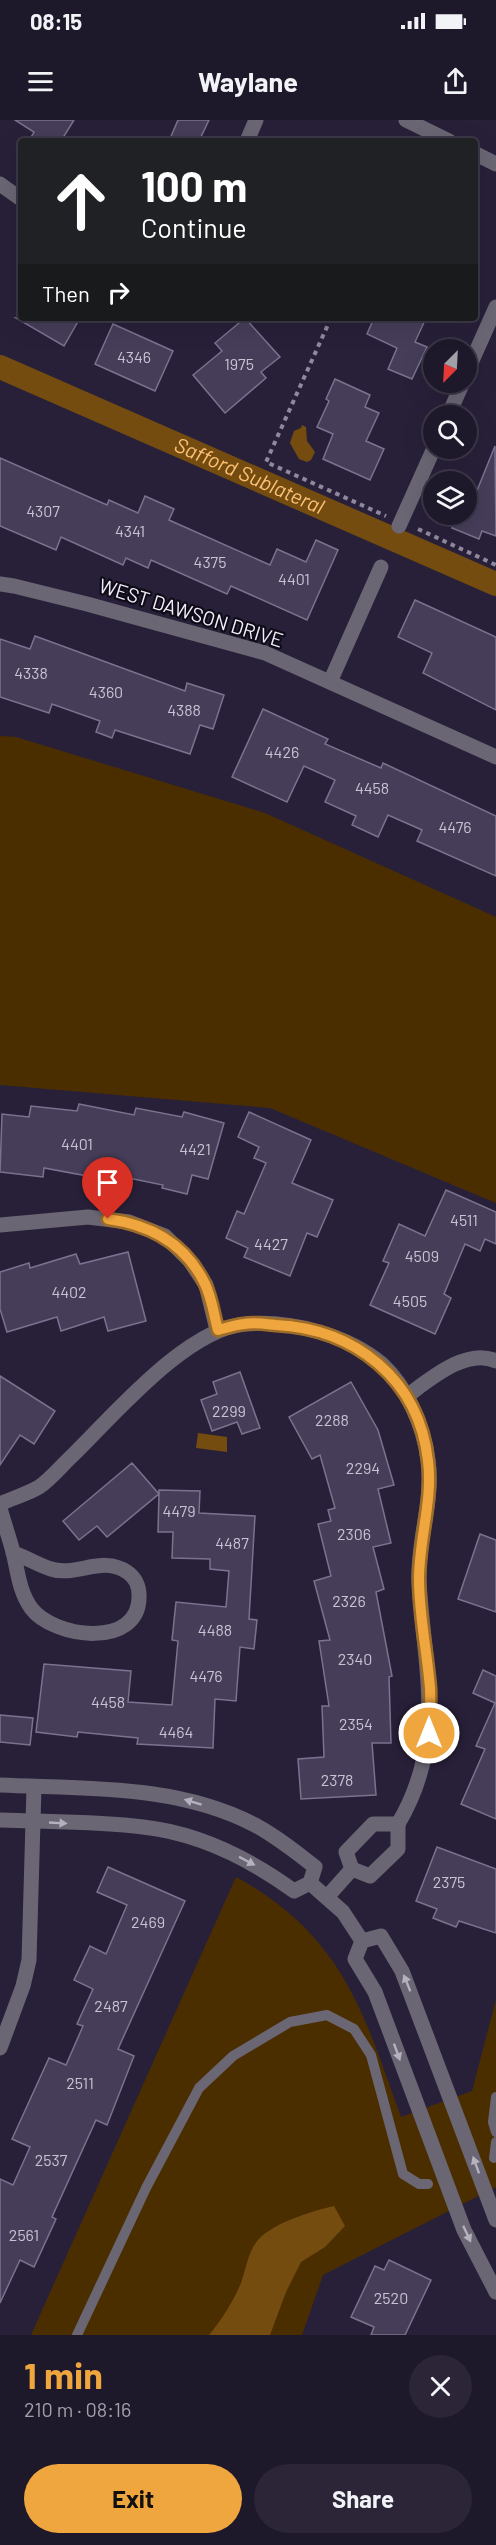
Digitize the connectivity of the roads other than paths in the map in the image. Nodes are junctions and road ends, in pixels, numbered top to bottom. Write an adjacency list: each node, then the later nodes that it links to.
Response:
1 (256, 120): 3 (street)
2 (406, 120): 4 (street)
3 (248, 138)
4 (443, 138)
5 (478, 155): 6 (street)
6 (496, 164)
7 (0, 184): 8 (street)
8 (18, 197)
9 (496, 307): 10 (street)
10 (477, 349)
11 (429, 459): 12 (street)
12 (400, 524)
13 (381, 567): 15 (street)
14 (0, 584): 15 (street, WEST DAWSON DRIVE)
15 (330, 682): 16 (street, WEST DAWSON DRIVE)
16 (496, 757)
17 (0, 1225): 18 (street)
18 (218, 1330): 20 (street); 21 (street)
19 (496, 1361): 20 (street)
20 (406, 1396): 27 (street)
21 (0, 1506): 22 (street)
22 (13, 1553): 22 (street)
23 (0, 1785): 24 (street)
24 (34, 1787): 26 (street); 29 (street, one-way to 24)
25 (0, 1820): 26 (street)
26 (33, 1822): 29 (street, one-way to 29); 32 (street)
27 (398, 1824): 28 (street); 28 (street)
28 (352, 1869): 30 (street)
29 (310, 1883): 30 (street)
30 (327, 1897): 31 (street)
31 (362, 1941): 38 (street, one-way to 31); 39 (street, one-way to 39)
32 (0, 2048)
33 (496, 2097): 34 (lane)
34 (496, 2132)
35 (496, 2142): 36 (lane)
36 (494, 2158)
37 (428, 2184): 40 (lane)
38 (496, 2220)
39 (496, 2292)
40 (77, 2335)

